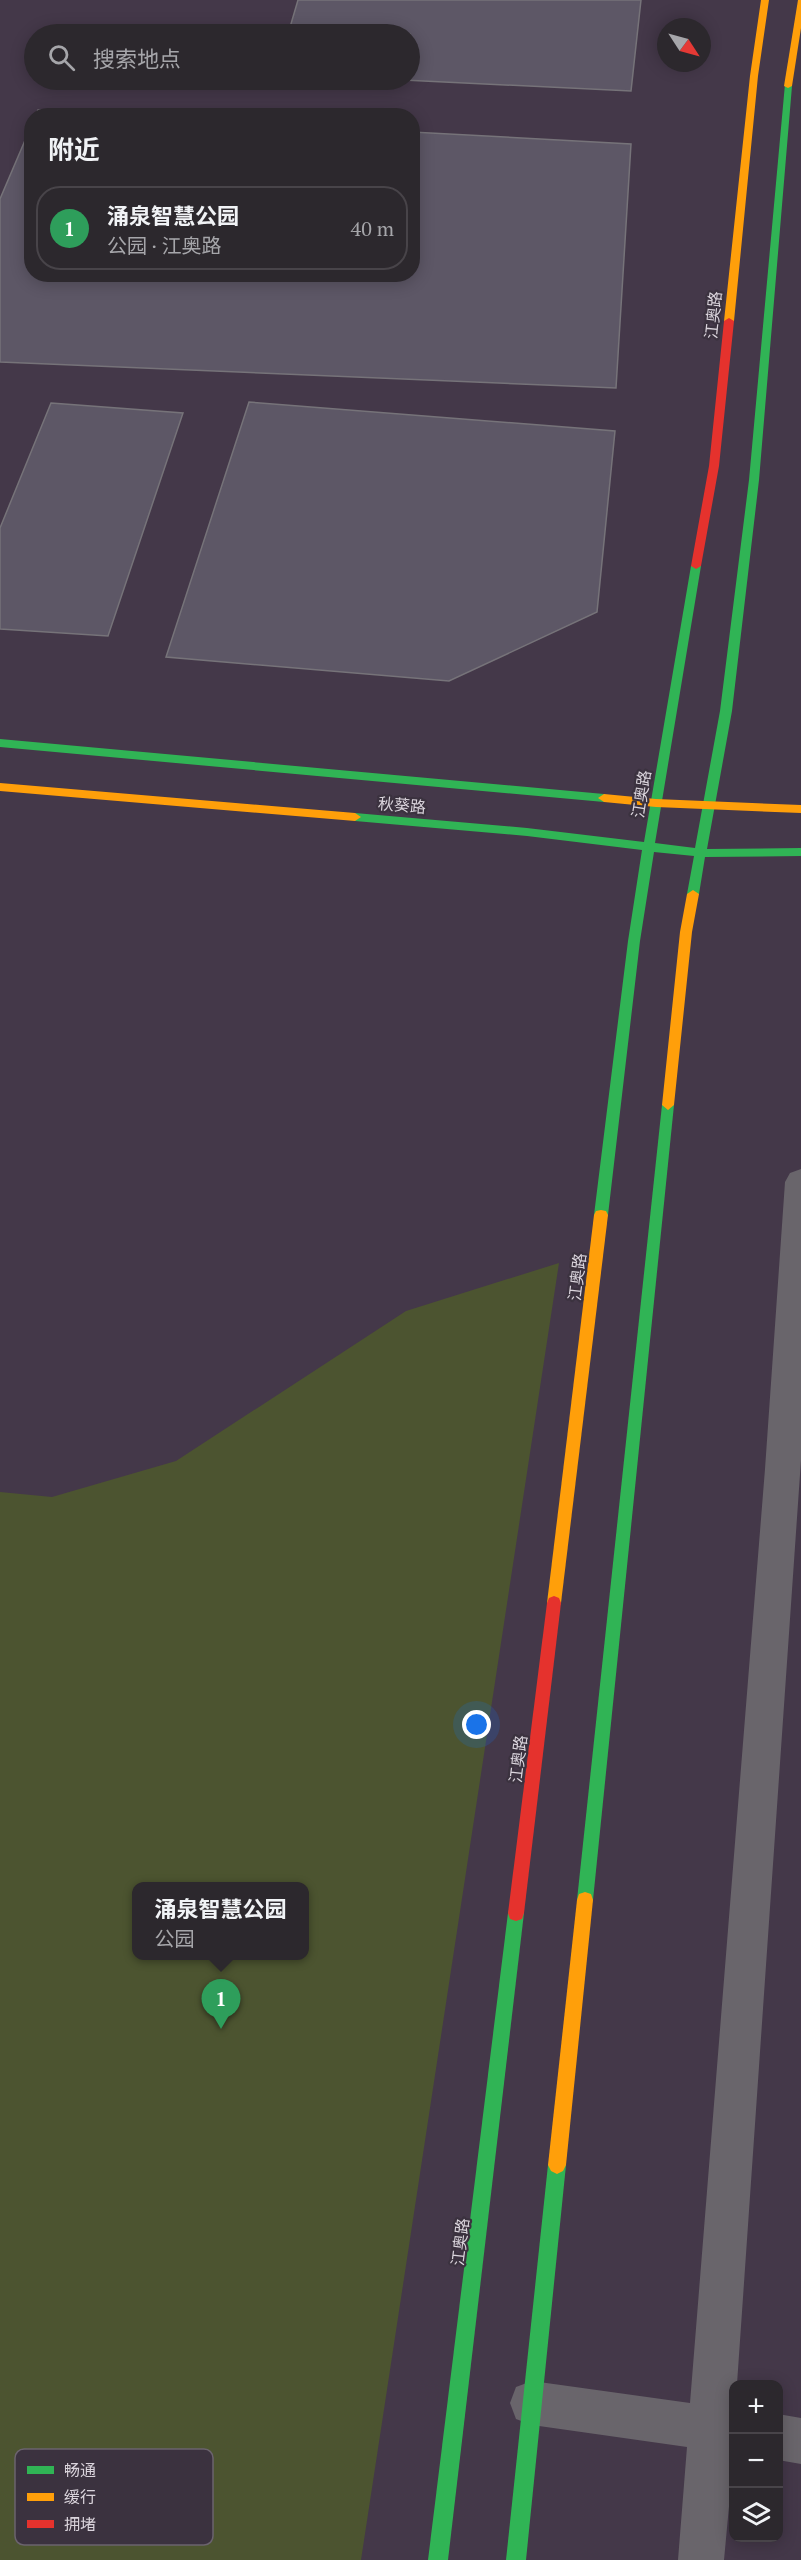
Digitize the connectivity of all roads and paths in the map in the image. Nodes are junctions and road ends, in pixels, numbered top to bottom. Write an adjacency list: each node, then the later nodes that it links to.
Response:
1 (765, 0): 5 (street, 江奥路)
2 (801, 2): 6 (street)
3 (0, 743): 5 (street, 秋葵路)
4 (0, 787): 8 (street, 秋葵路)
5 (656, 803): 6 (street, 秋葵路); 8 (street, 江奥路)
6 (708, 806): 7 (street, 秋葵路); 9 (street)
7 (801, 809)
8 (649, 848): 9 (street, 秋葵路); 17 (street, 江奥路)
9 (700, 852): 10 (street, 秋葵路); 13 (street)
10 (801, 852)
11 (801, 1182): 12 (street)
12 (792, 1470): 14 (street)
13 (532, 2403): 14 (street); 18 (street)
14 (722, 2430): 19 (street)
15 (783, 2438): 16 (street)
16 (801, 2440)
17 (438, 2560)
18 (516, 2560)
19 (701, 2560)

